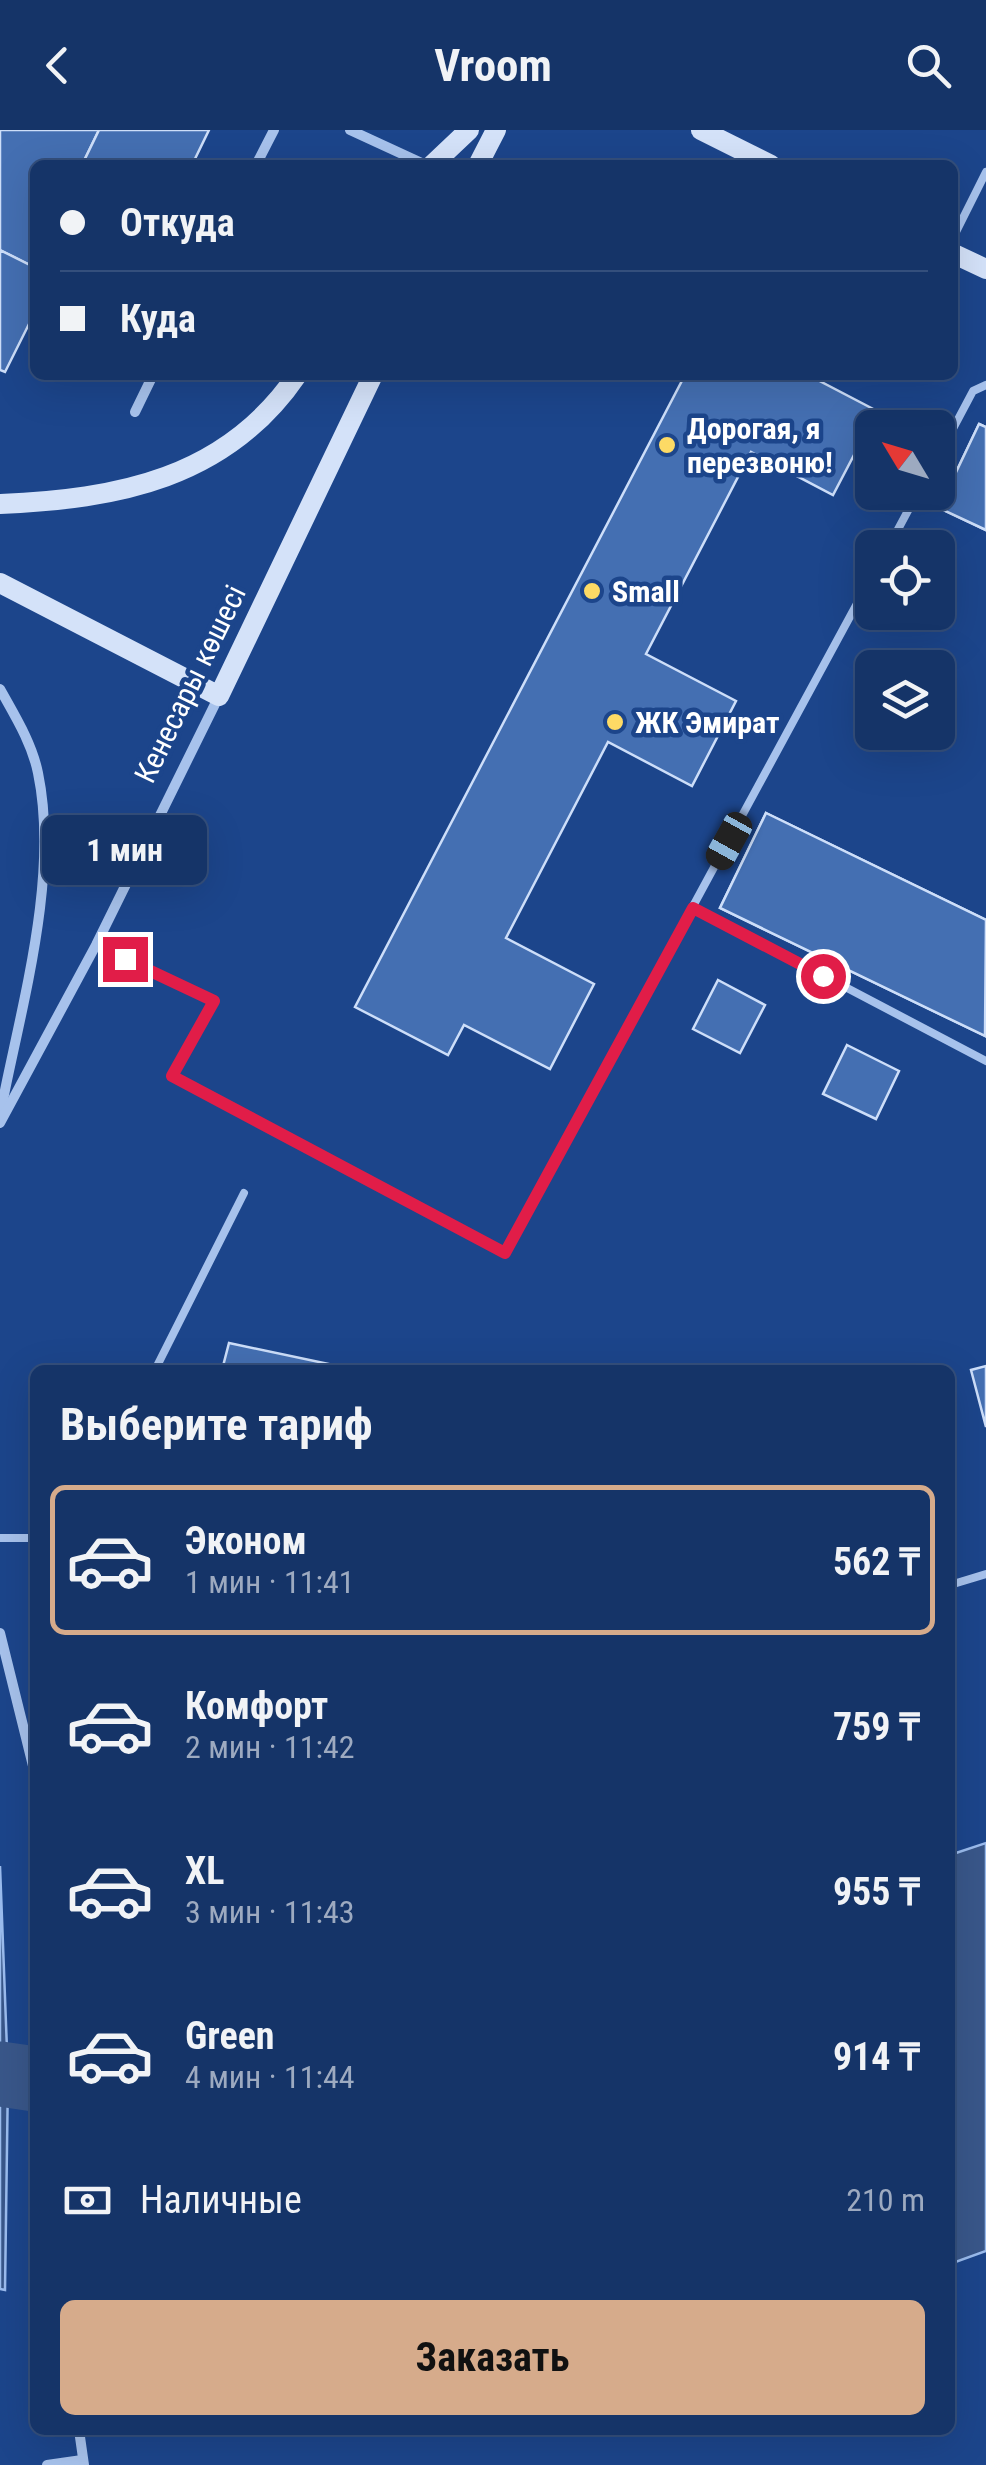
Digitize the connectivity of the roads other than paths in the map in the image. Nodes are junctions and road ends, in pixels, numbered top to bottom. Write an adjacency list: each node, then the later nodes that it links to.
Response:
1 (274, 130): 6 (street)
2 (350, 130): 7 (street)
3 (468, 130): 8 (street)
4 (496, 130): 9 (street)
5 (701, 130): 10 (street)
6 (259, 160)
7 (418, 160)
8 (435, 160)
9 (481, 160)
10 (762, 160)
11 (986, 172): 12 (lane)
12 (958, 228)
13 (958, 256): 14 (street)
14 (986, 269)
15 (151, 380): 21 (street)
16 (294, 380): 23 (street)
17 (371, 380): 27 (street, Кенесары көшесі)
18 (986, 385): 19 (lane)
19 (973, 390): 20 (lane); 22 (lane)
20 (986, 397)
21 (135, 412)
22 (955, 424)
23 (0, 504)
24 (0, 583): 27 (street)
25 (855, 608): 28 (lane)
26 (0, 689): 31 (street)
27 (219, 696): 29 (street, Кенесары көшесі)
28 (693, 908): 29 (lane); 30 (lane)
29 (96, 945): 32 (street, Кенесары көшесі)
30 (986, 1061)
31 (0, 1116)
32 (0, 1123)
33 (244, 1193): 34 (lane)
34 (158, 1365)
35 (0, 1538): 36 (lane)
36 (30, 1538)
37 (986, 1574): 38 (lane)
38 (955, 1583)
39 (0, 1633): 40 (street)
40 (30, 1754)
41 (80, 2435): 42 (street)
42 (83, 2463): 43 (street)
43 (48, 2465)

